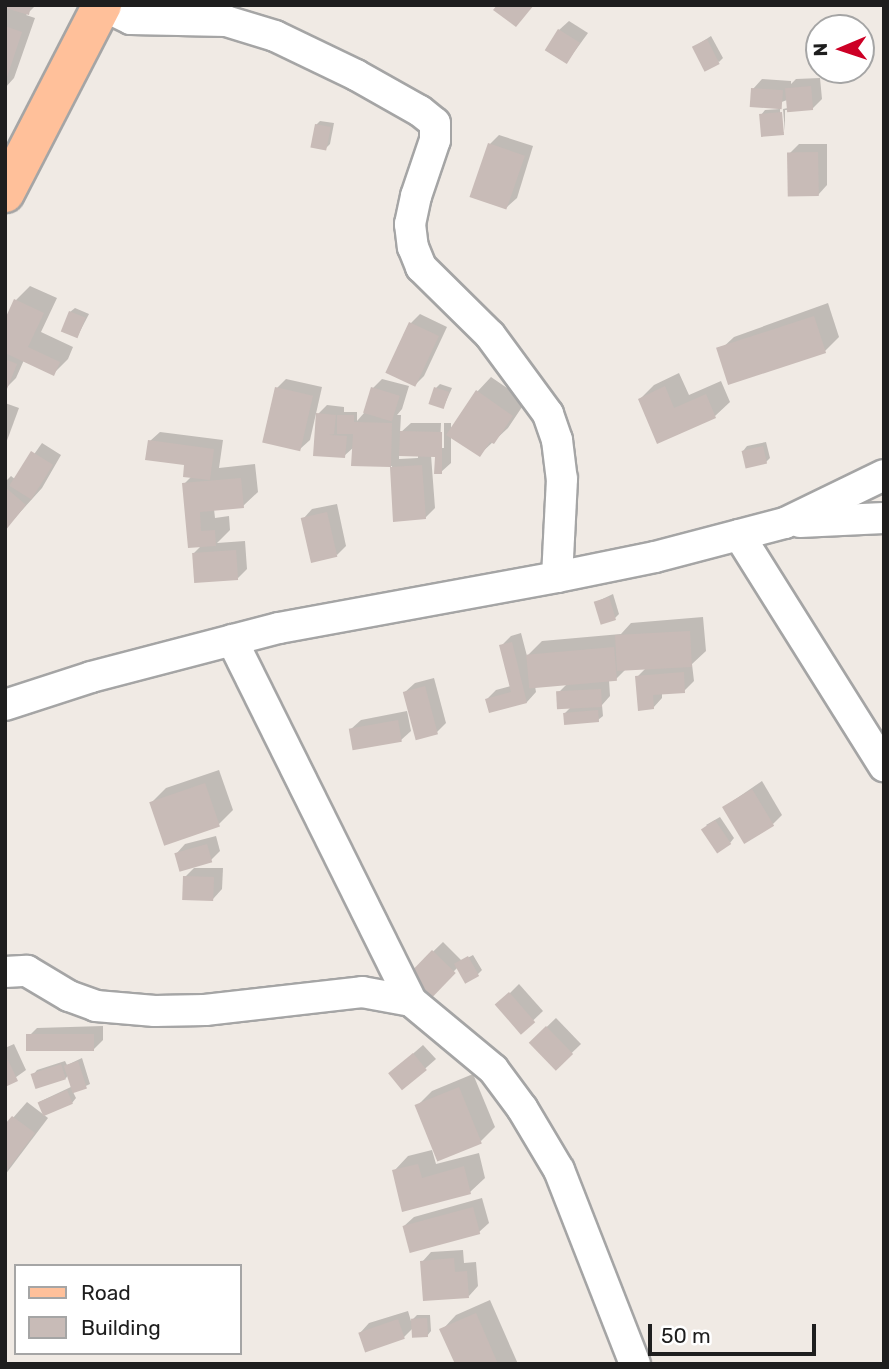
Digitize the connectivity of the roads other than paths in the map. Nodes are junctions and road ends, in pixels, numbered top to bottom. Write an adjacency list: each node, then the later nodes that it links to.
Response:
1 (102, 5): 2 (main road); 7 (street)
2 (5, 193)
3 (884, 475): 5 (street)
4 (884, 517): 5 (street)
5 (785, 523): 6 (street)
6 (739, 535): 7 (street); 10 (street)
7 (557, 578): 8 (street)
8 (232, 640): 9 (street); 12 (street)
9 (5, 705)
10 (884, 766)
11 (5, 972): 12 (street)
12 (411, 1001): 13 (street)
13 (635, 1364)

